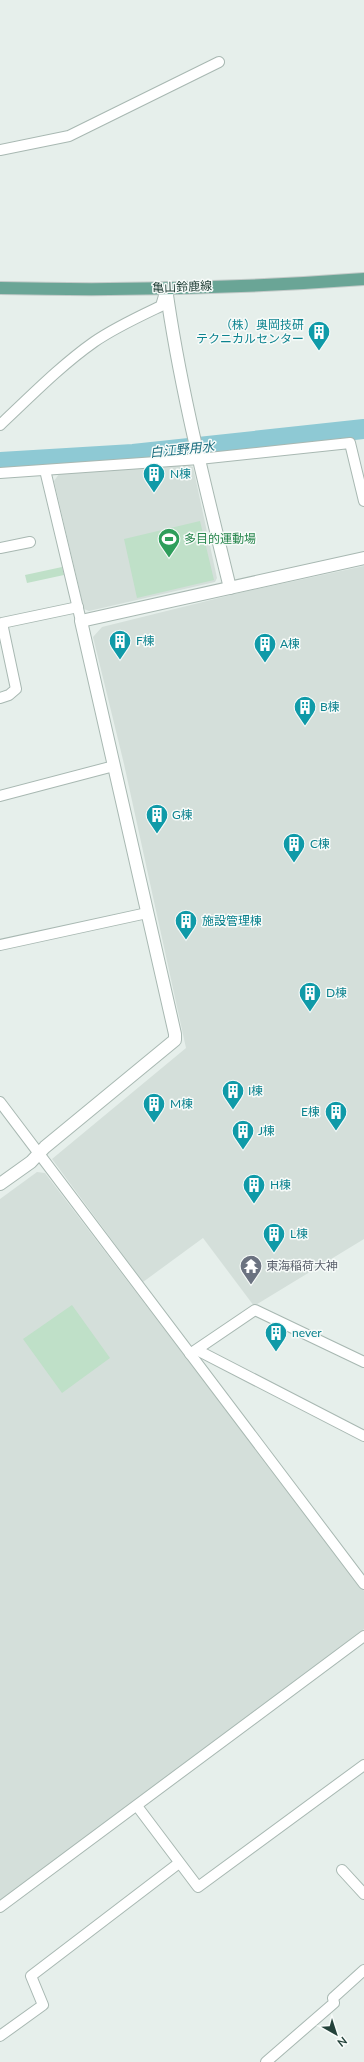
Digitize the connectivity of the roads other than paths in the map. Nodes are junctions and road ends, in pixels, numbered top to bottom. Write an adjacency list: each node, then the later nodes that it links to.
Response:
1 (219, 62): 2 (street)
2 (0, 150)
3 (364, 279): 5 (main road, 亀山鈴鹿線)
4 (0, 288): 5 (main road, 亀山鈴鹿線)
5 (166, 288): 6 (street); 7 (street)
6 (0, 425)
7 (199, 456): 8 (street); 10 (street); 14 (street)
8 (45, 470): 9 (street); 15 (street)
9 (0, 473)
10 (364, 502)
11 (30, 542): 12 (street)
12 (0, 548)
13 (364, 558): 14 (street)
14 (230, 588): 16 (street)
15 (78, 607): 16 (street); 17 (street)
16 (81, 621): 19 (street)
17 (1, 626): 18 (street)
18 (0, 698)
19 (114, 766): 20 (street); 21 (street)
20 (0, 796)
21 (147, 913): 22 (street); 24 (street)
22 (0, 945)
23 (0, 1102): 24 (street)
24 (39, 1154): 25 (street); 26 (street)
25 (0, 1184)
26 (194, 1352): 27 (street); 28 (street); 29 (street)
27 (364, 1362)
28 (364, 1436)
29 (363, 1581)
30 (364, 1636): 32 (street)
31 (364, 1765): 33 (street)
32 (137, 1806): 33 (street); 36 (street)
33 (179, 1863): 38 (street)
34 (342, 1870): 35 (street)
35 (364, 1894)
36 (0, 1907)
37 (364, 1970): 39 (street)
38 (0, 2036)
39 (266, 2062)

